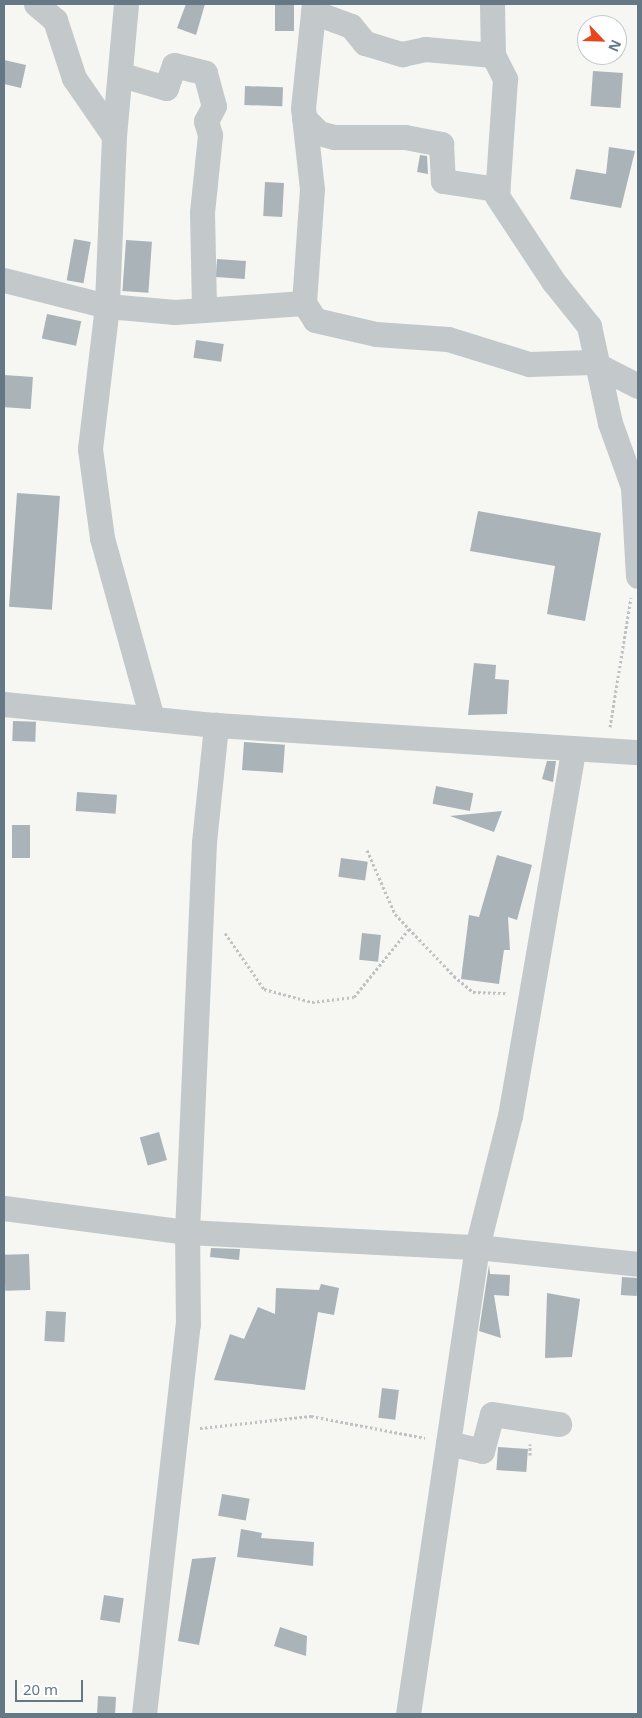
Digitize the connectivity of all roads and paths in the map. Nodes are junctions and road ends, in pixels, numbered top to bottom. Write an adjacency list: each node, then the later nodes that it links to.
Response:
1 (36, 4): 8 (street)
2 (126, 4): 6 (street)
3 (492, 4): 5 (street)
4 (313, 8): 5 (street); 7 (street)
5 (493, 55): 9 (street)
6 (122, 75): 8 (street); 13 (street)
7 (304, 118): 9 (street); 11 (street)
8 (114, 136): 12 (street)
9 (497, 189): 14 (street)
10 (4, 280): 12 (street)
11 (304, 303): 13 (street); 14 (street)
12 (107, 306): 13 (street); 18 (street)
13 (204, 310)
14 (596, 365): 15 (street); 16 (street)
15 (638, 386)
16 (638, 576): 20 (path)
17 (4, 704): 18 (street)
18 (152, 718): 19 (street)
19 (216, 725): 20 (street); 27 (street)
20 (573, 750): 21 (street); 25 (street)
21 (638, 752)
22 (367, 850): 24 (path)
23 (223, 927): 24 (path)
24 (410, 929): 25 (path)
25 (533, 994): 28 (street)
26 (4, 1208): 27 (street)
27 (188, 1232): 28 (street); 31 (street)
28 (477, 1247): 29 (street); 32 (street)
29 (638, 1264)
30 (559, 1424): 32 (street)
31 (176, 1425): 32 (path); 33 (street)
32 (448, 1443): 34 (street)
33 (144, 1714)
34 (408, 1714)

